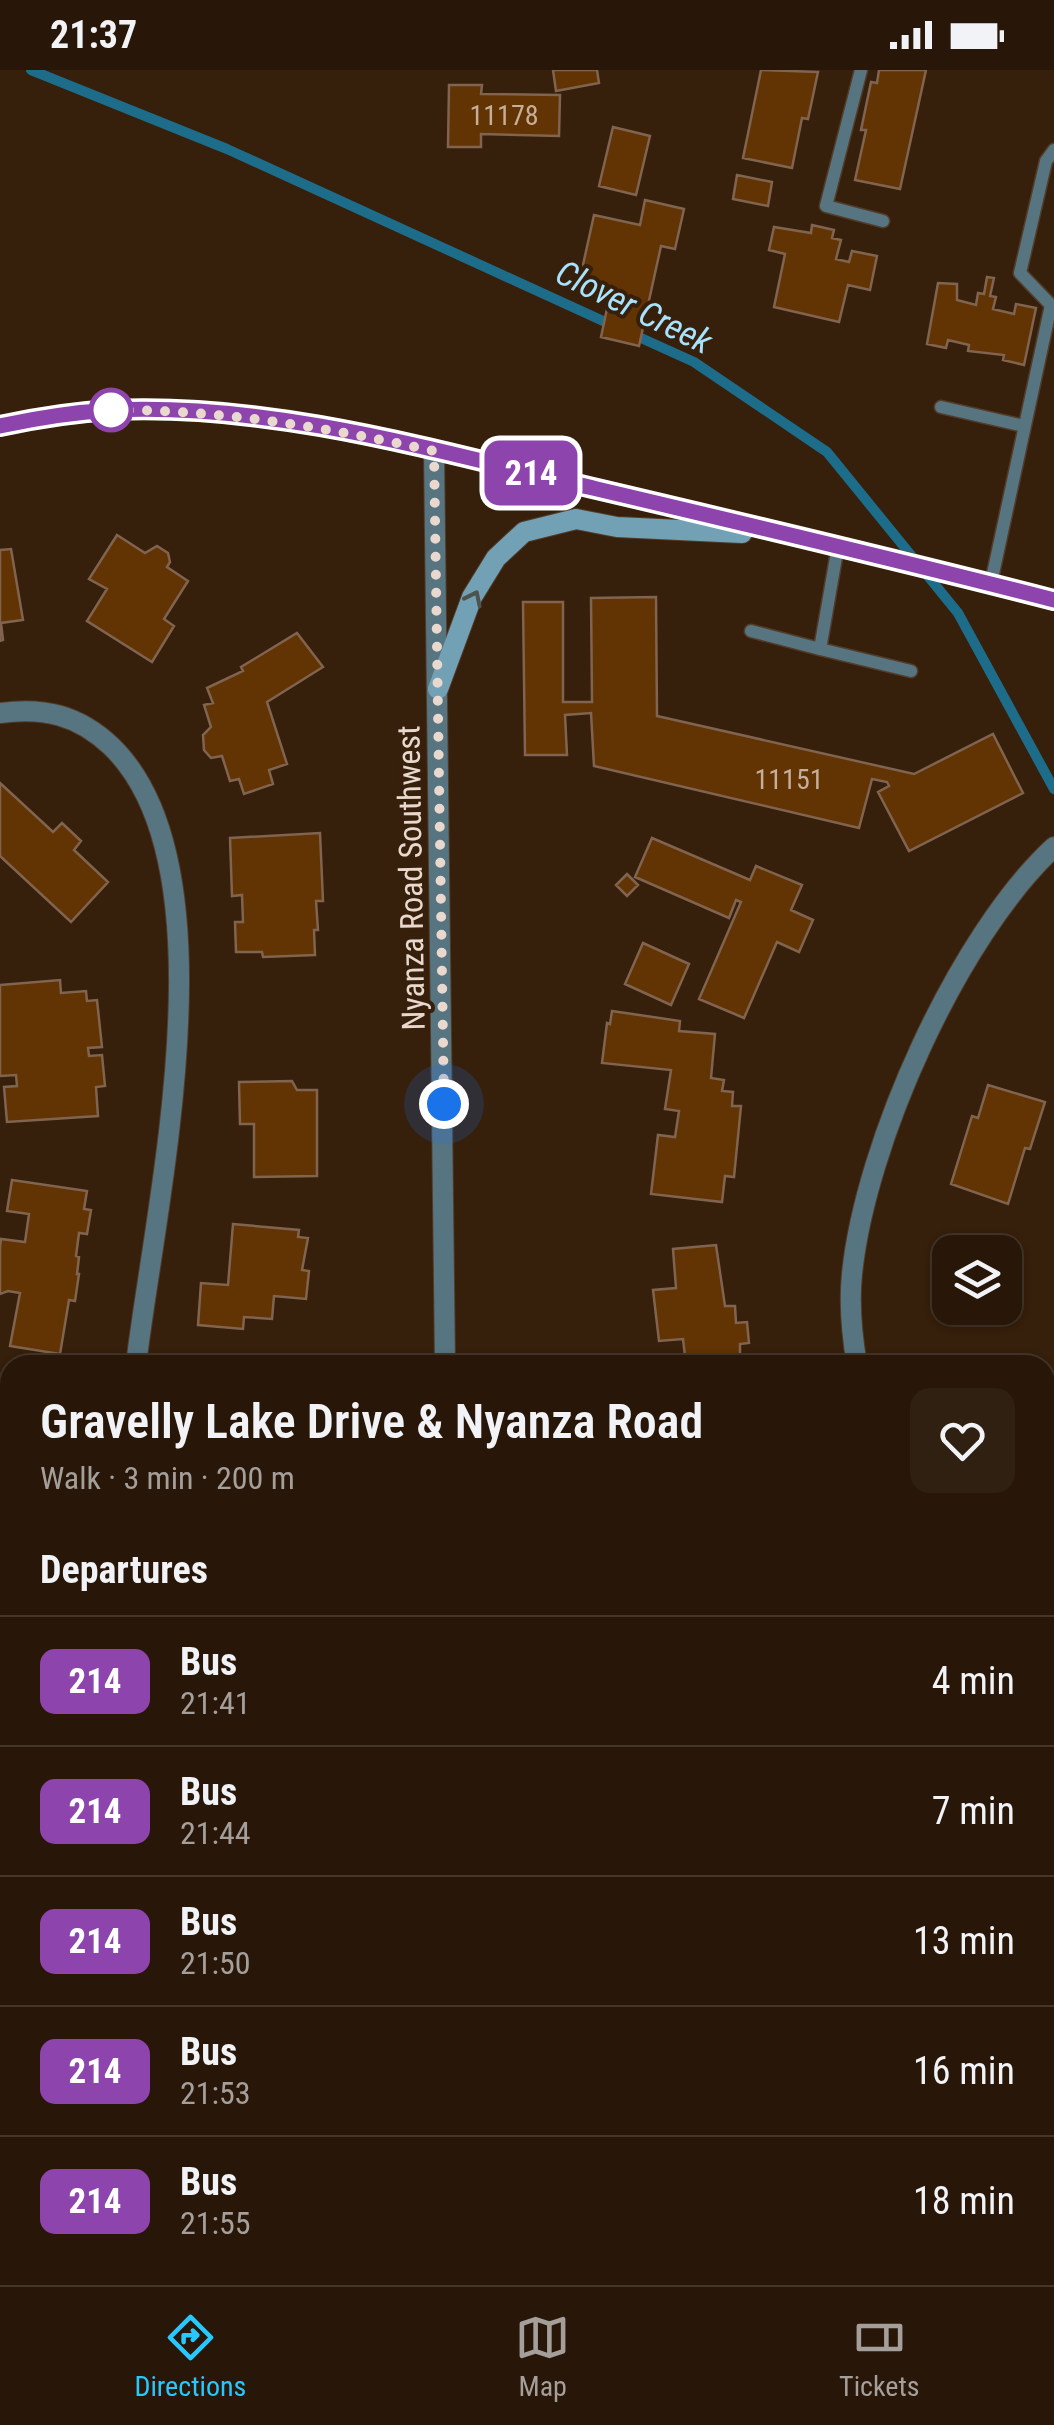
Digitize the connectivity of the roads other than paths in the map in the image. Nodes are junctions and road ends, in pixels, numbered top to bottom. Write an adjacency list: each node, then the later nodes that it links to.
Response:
1 (861, 70): 3 (lane)
2 (1054, 150): 6 (lane)
3 (883, 221)
4 (942, 407): 6 (lane)
5 (0, 426): 7 (main road)
6 (1024, 426): 10 (lane)
7 (434, 451): 8 (main road); 15 (street, Nyanza Road Southwest)
8 (794, 535): 9 (main road); 15 (main road, one-way to 8)
9 (838, 546): 10 (main road); 13 (lane)
10 (991, 583): 11 (main road)
11 (1054, 600)
12 (751, 632): 13 (lane)
13 (820, 650): 14 (lane)
14 (910, 670)
15 (438, 689): 19 (street, Nyanza Road Southwest)
16 (0, 712): 18 (street)
17 (1054, 847): 20 (street)
18 (138, 1355)
19 (445, 1355)
20 (855, 1355)

